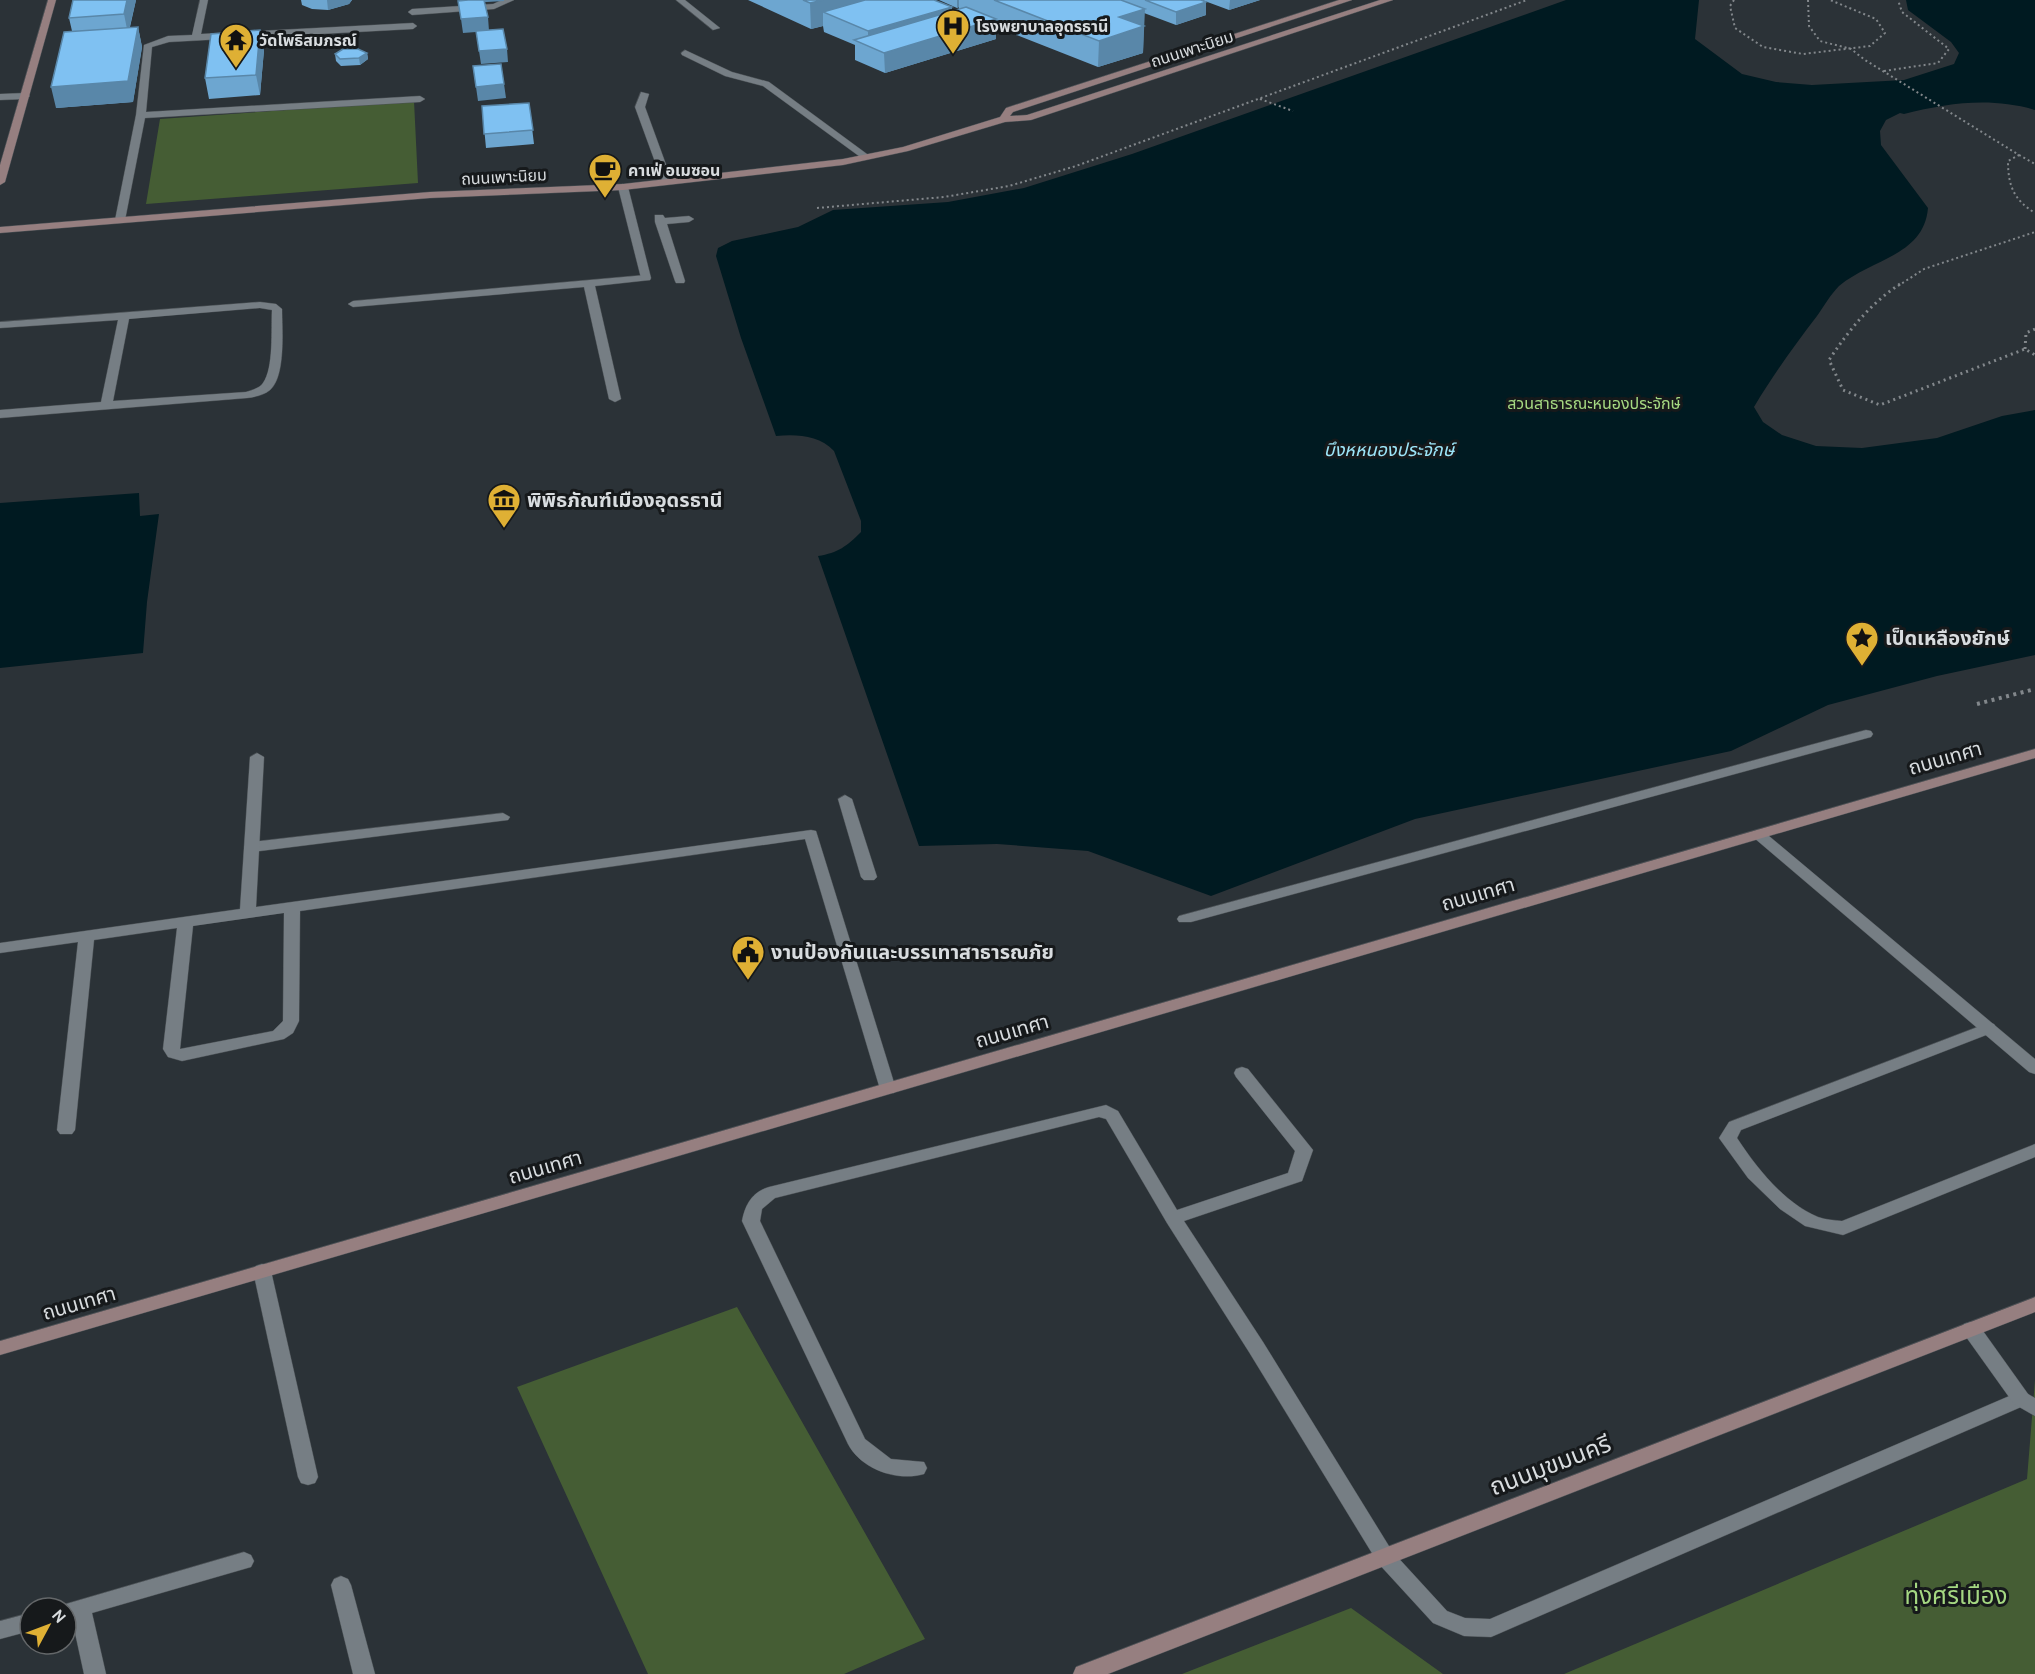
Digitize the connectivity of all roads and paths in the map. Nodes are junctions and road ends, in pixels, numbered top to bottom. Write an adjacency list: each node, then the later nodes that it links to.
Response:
1 (52, 0): 20 (street)
2 (204, 0): 15 (street)
3 (510, 0): 12 (street)
4 (680, 0): 14 (street)
5 (1348, 0): 26 (street, ถนนเพาะนิยม)
6 (1389, 0): 26 (street, ถนนเพาะนิยม)
7 (1527, 0): 23 (path)
8 (1734, 0): 16 (path)
9 (1808, 0): 16 (path)
10 (1830, 0): 16 (path)
11 (1898, 0): 18 (path)
12 (412, 12)
13 (413, 26): 15 (street)
14 (716, 28)
15 (196, 38): 25 (street)
16 (1851, 49): 18 (path)
17 (685, 53): 29 (street)
18 (1883, 71): 27 (path)
19 (644, 94): 32 (street)
20 (25, 96): 21 (street); 28 (street)
21 (0, 97)
22 (420, 99): 25 (street)
23 (1259, 99): 24 (path); 34 (path)
24 (1293, 111)
25 (141, 115): 37 (street)
26 (1004, 119): 29 (street, ถนนเพาะนิยม)
27 (2019, 154): 30 (path); 35 (path)
28 (4, 155): 31 (street)
29 (866, 157): 32 (street, ถนนเพาะนิยม)
30 (2035, 164)
31 (0, 182)
32 (668, 182): 33 (street, ถนนเพาะนิยม)
33 (623, 187): 37 (street, ถนนเพาะนิยม); 41 (street)
34 (817, 208)
35 (2035, 213)
36 (689, 219): 40 (street)
37 (120, 220): 38 (street, ถนนเพาะนิยม)
38 (0, 230)
39 (2035, 232): 46 (path)
40 (680, 281)
41 (589, 283): 42 (street); 48 (street)
42 (352, 304)
43 (124, 316): 44 (street); 49 (street); 49 (street)
44 (0, 325)
45 (2035, 329): 46 (path)
46 (2025, 349): 47 (path)
47 (2035, 355)
48 (615, 399)
49 (106, 405): 50 (street)
50 (0, 414)
51 (2035, 689): 52 (path)
52 (1977, 704)
53 (1866, 734): 63 (street)
54 (2035, 753): 58 (street, ถนนเทศา)
55 (257, 757): 59 (street)
56 (845, 799): 60 (street)
57 (503, 817): 59 (street)
58 (1758, 834): 67 (street); 70 (street, ถนนเทศา)
59 (252, 848): 62 (street)
60 (869, 877)
61 (292, 907): 62 (street); 64 (street); 70 (street)
62 (248, 913): 64 (street)
63 (1185, 919)
64 (186, 922): 65 (street)
65 (87, 936): 66 (street); 71 (street)
66 (0, 948)
67 (1988, 1028): 68 (street); 72 (street)
68 (2035, 1068)
69 (1242, 1073): 73 (street)
70 (888, 1089): 74 (street, ถนนเทศา)
71 (66, 1130)
72 (2035, 1150)
73 (1173, 1218): 79 (street); 81 (street)
74 (262, 1271): 77 (street, ถนนเทศา); 80 (street)
75 (2035, 1304): 76 (street, ถนนมุขมนครี)
76 (1971, 1329): 78 (street); 81 (street, ถนนมุขมนครี)
77 (0, 1348)
78 (2028, 1404): 81 (street)
79 (917, 1468)
80 (308, 1478)
81 (1385, 1557): 90 (street, ถนนมุขมนครี)
82 (244, 1561): 84 (street)
83 (341, 1586): 89 (street)
84 (78, 1609)
85 (78, 1624): 88 (street)
86 (18, 1625): 87 (street)
87 (0, 1630)
88 (96, 1674)
89 (364, 1674)
90 (1084, 1674)

